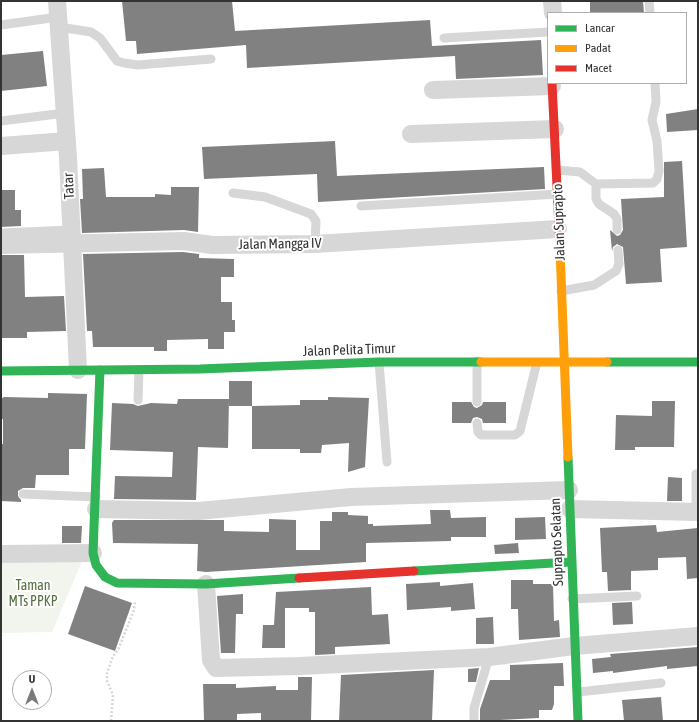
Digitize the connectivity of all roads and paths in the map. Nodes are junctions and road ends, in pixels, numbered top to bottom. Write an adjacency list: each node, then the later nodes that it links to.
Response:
1 (552, 1): 3 (street)
2 (649, 1): 4 (lane)
3 (553, 12)
4 (650, 12)
5 (58, 15): 6 (lane); 9 (lane); 13 (street, Tatar)
6 (1, 25)
7 (547, 32): 8 (lane)
8 (444, 38)
9 (211, 59)
10 (655, 84): 20 (lane)
11 (552, 85): 12 (street); 15 (street, Jalan Suprapto)
12 (433, 90)
13 (65, 112): 14 (lane); 17 (street, Tatar)
14 (1, 121)
15 (555, 129): 16 (street); 19 (street, Jalan Suprapto)
16 (411, 134)
17 (67, 141): 18 (street); 27 (street, Tatar)
18 (1, 146)
19 (557, 170): 20 (lane); 22 (street, Jalan Suprapto)
20 (596, 184): 25 (lane)
21 (233, 193): 28 (lane)
22 (558, 194): 23 (lane); 24 (street, Jalan Suprapto)
23 (361, 206)
24 (558, 229): 28 (street, Jalan Mangga IV); 31 (street, Jalan Suprapto)
25 (617, 230)
26 (1, 233): 27 (lane)
27 (72, 236): 28 (street, Jalan Mangga IV); 29 (street, Jalan Mangga IV); 37 (street, Tatar)
28 (315, 244)
29 (1, 245)
30 (618, 250): 31 (lane)
31 (561, 291): 35 (street, Jalan Suprapto)
32 (379, 362): 33 (street, Jalan Pelita Timur); 39 (street, Jalan Pelita Timur); 44 (lane)
33 (477, 362): 34 (street, Jalan Pelita Timur); 42 (lane)
34 (537, 362): 35 (street, Jalan Pelita Timur); 43 (lane)
35 (564, 362): 36 (street, Jalan Pelita Timur); 46 (street, Suprapto Selatan)
36 (698, 362)
37 (78, 370): 38 (street, Jalan Pelita Timur); 40 (street, Jalan Pelita Timur)
38 (100, 370): 39 (street, Jalan Pelita Timur); 48 (street)
39 (139, 370): 41 (lane)
40 (1, 371)
41 (138, 400)
42 (477, 402)
43 (477, 424)
44 (387, 462)
45 (696, 474): 50 (lane)
46 (569, 490): 48 (street); 49 (street, Suprapto Selatan)
47 (23, 494): 48 (lane)
48 (96, 503): 51 (street)
49 (570, 509): 50 (street); 53 (street, Suprapto Selatan)
50 (697, 512)
51 (93, 553): 52 (street); 54 (street)
52 (1, 554)
53 (571, 562): 55 (street); 57 (street, Suprapto Selatan)
54 (118, 583): 55 (street); 63 (path)
55 (206, 584): 60 (street)
56 (637, 596): 57 (lane)
57 (572, 599): 59 (street, Suprapto Selatan)
58 (698, 636): 59 (street)
59 (574, 646): 60 (street); 62 (street, Suprapto Selatan)
60 (489, 657): 64 (lane)
61 (660, 683): 62 (lane)
62 (578, 692): 65 (street, Suprapto Selatan)
63 (111, 721)
64 (474, 721)
65 (578, 721)

